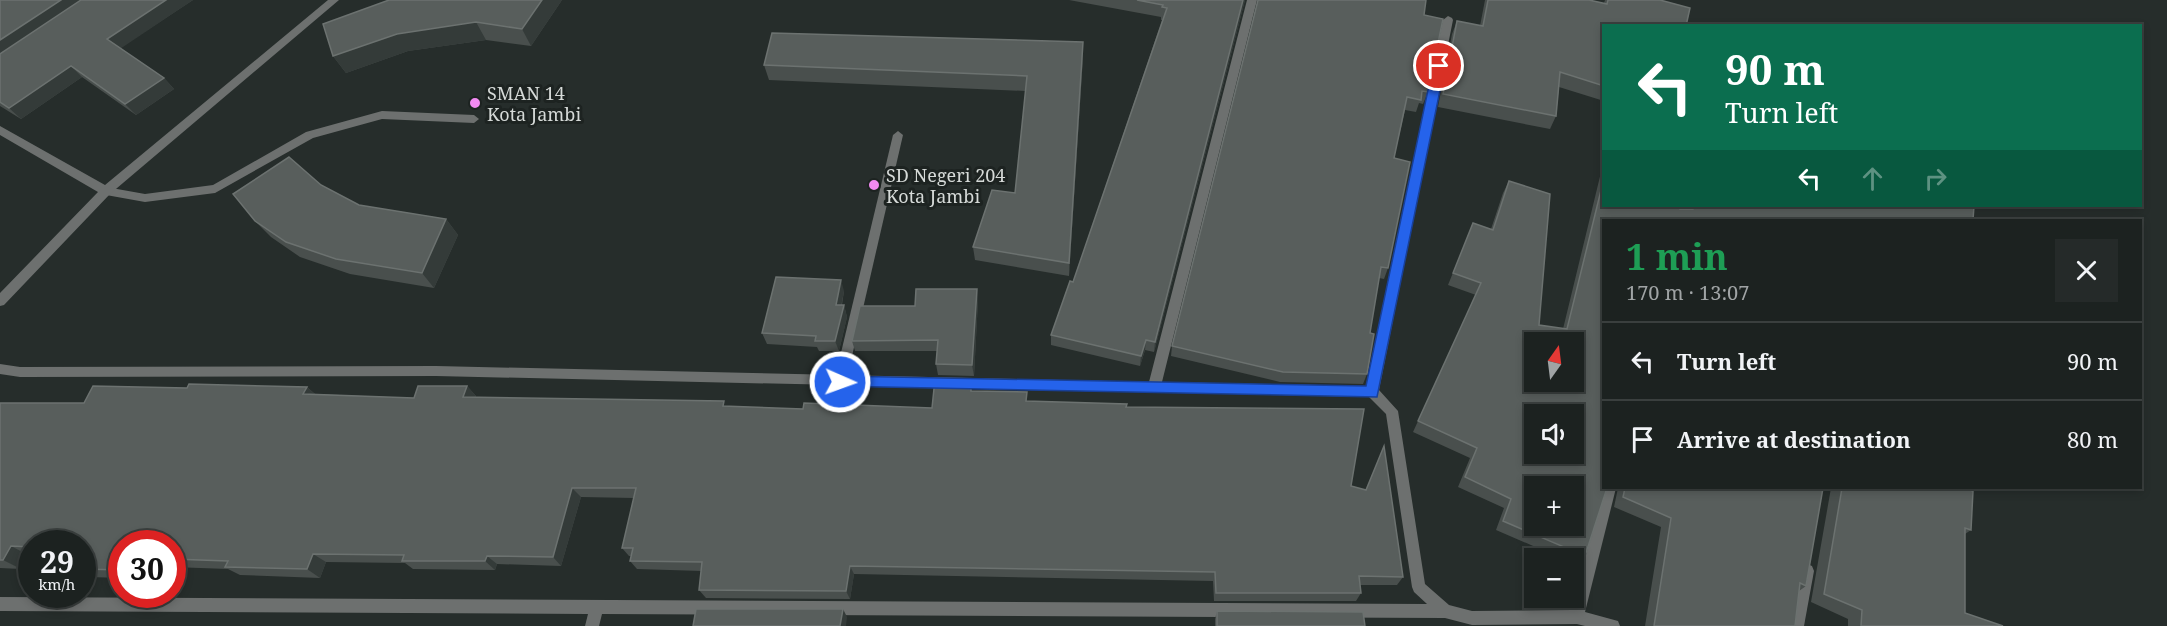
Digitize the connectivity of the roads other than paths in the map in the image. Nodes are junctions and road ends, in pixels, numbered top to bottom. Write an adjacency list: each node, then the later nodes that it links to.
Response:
1 (334, 0): 7 (street)
2 (1252, 0): 11 (street)
3 (1448, 20): 12 (street)
4 (474, 119): 7 (street)
5 (0, 130): 7 (street)
6 (898, 135): 10 (street)
7 (106, 191): 8 (street)
8 (0, 301)
9 (0, 369): 10 (street)
10 (840, 382): 11 (street)
11 (1154, 387): 12 (street)
12 (1372, 392): 17 (street)
13 (1610, 489): 18 (street)
14 (1810, 557): 21 (street)
15 (0, 604): 16 (street)
16 (596, 608): 17 (street); 20 (street)
17 (1445, 611): 18 (street)
18 (1577, 617): 19 (street)
19 (1608, 625)
20 (592, 626)
21 (1797, 626)

